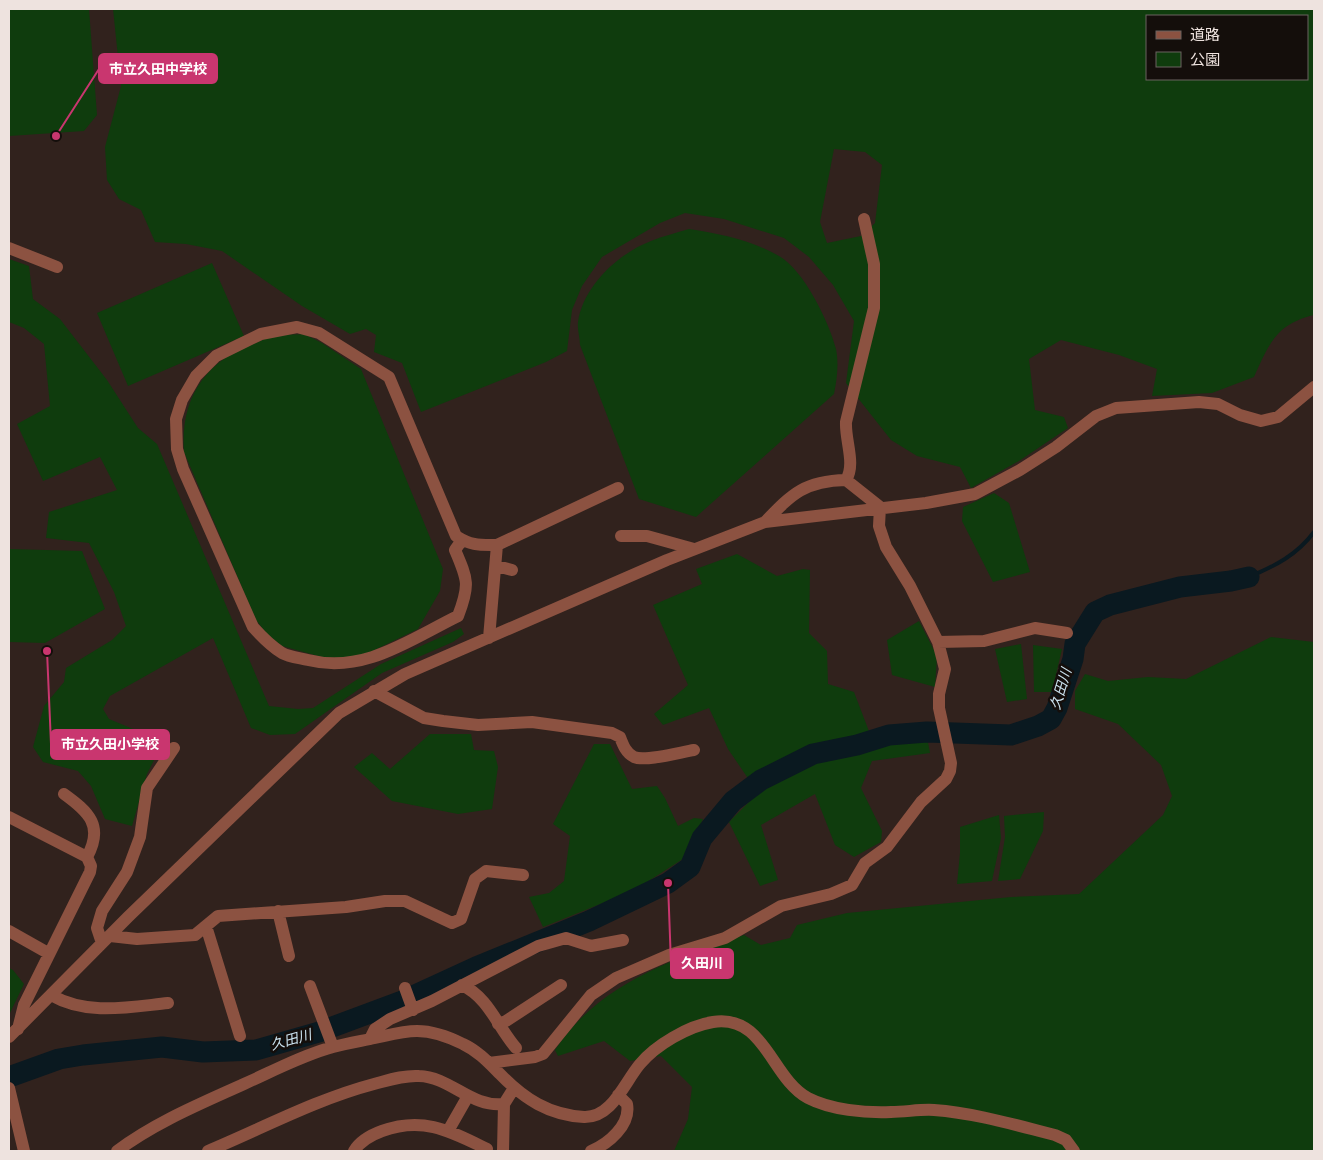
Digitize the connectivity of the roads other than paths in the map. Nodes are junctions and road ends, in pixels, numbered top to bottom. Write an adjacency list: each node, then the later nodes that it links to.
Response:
1 (864, 220): 5 (street)
2 (9, 248): 3 (street)
3 (57, 267)
4 (1314, 387): 7 (street)
5 (846, 480): 7 (street); 8 (street)
6 (618, 488): 11 (street)
7 (880, 507): 8 (street); 17 (street)
8 (765, 522): 12 (street)
9 (621, 536): 12 (street)
10 (462, 540): 10 (street); 11 (street)
11 (497, 545): 13 (street)
12 (694, 549): 16 (street)
13 (497, 566): 14 (street); 16 (street)
14 (512, 570)
15 (1067, 633): 17 (street)
16 (489, 638): 18 (street)
17 (938, 642): 43 (street)
18 (374, 691): 20 (street); 28 (street)
19 (174, 748): 28 (street)
20 (694, 750)
21 (64, 794): 23 (street)
22 (9, 817): 23 (street)
23 (87, 857): 30 (street)
24 (523, 875): 25 (street)
25 (278, 911): 26 (street); 31 (street)
26 (206, 926): 28 (street); 39 (street)
27 (9, 931): 30 (street)
28 (106, 939): 35 (street)
29 (623, 940): 32 (street)
30 (48, 953): 38 (street)
31 (289, 956)
32 (462, 984): 37 (street); 40 (street)
33 (561, 985): 37 (street)
34 (310, 986): 41 (street)
35 (50, 995): 36 (street); 38 (street)
36 (168, 1003)
37 (498, 1024): 42 (street)
38 (13, 1033)
39 (240, 1036)
40 (370, 1039): 41 (street); 43 (street)
41 (331, 1042): 53 (street)
42 (516, 1048)
43 (489, 1063): 45 (street)
44 (9, 1088): 52 (street)
45 (514, 1088): 46 (street); 48 (street)
46 (618, 1095): 50 (street); 58 (street)
47 (468, 1096): 48 (street); 49 (street); 54 (street)
48 (504, 1104): 56 (street)
49 (448, 1131): 51 (street); 55 (street)
50 (608, 1147): 57 (street)
51 (486, 1149)
52 (24, 1151)
53 (117, 1151)
54 (208, 1151)
55 (354, 1151)
56 (503, 1151)
57 (591, 1151)
58 (1074, 1151)

